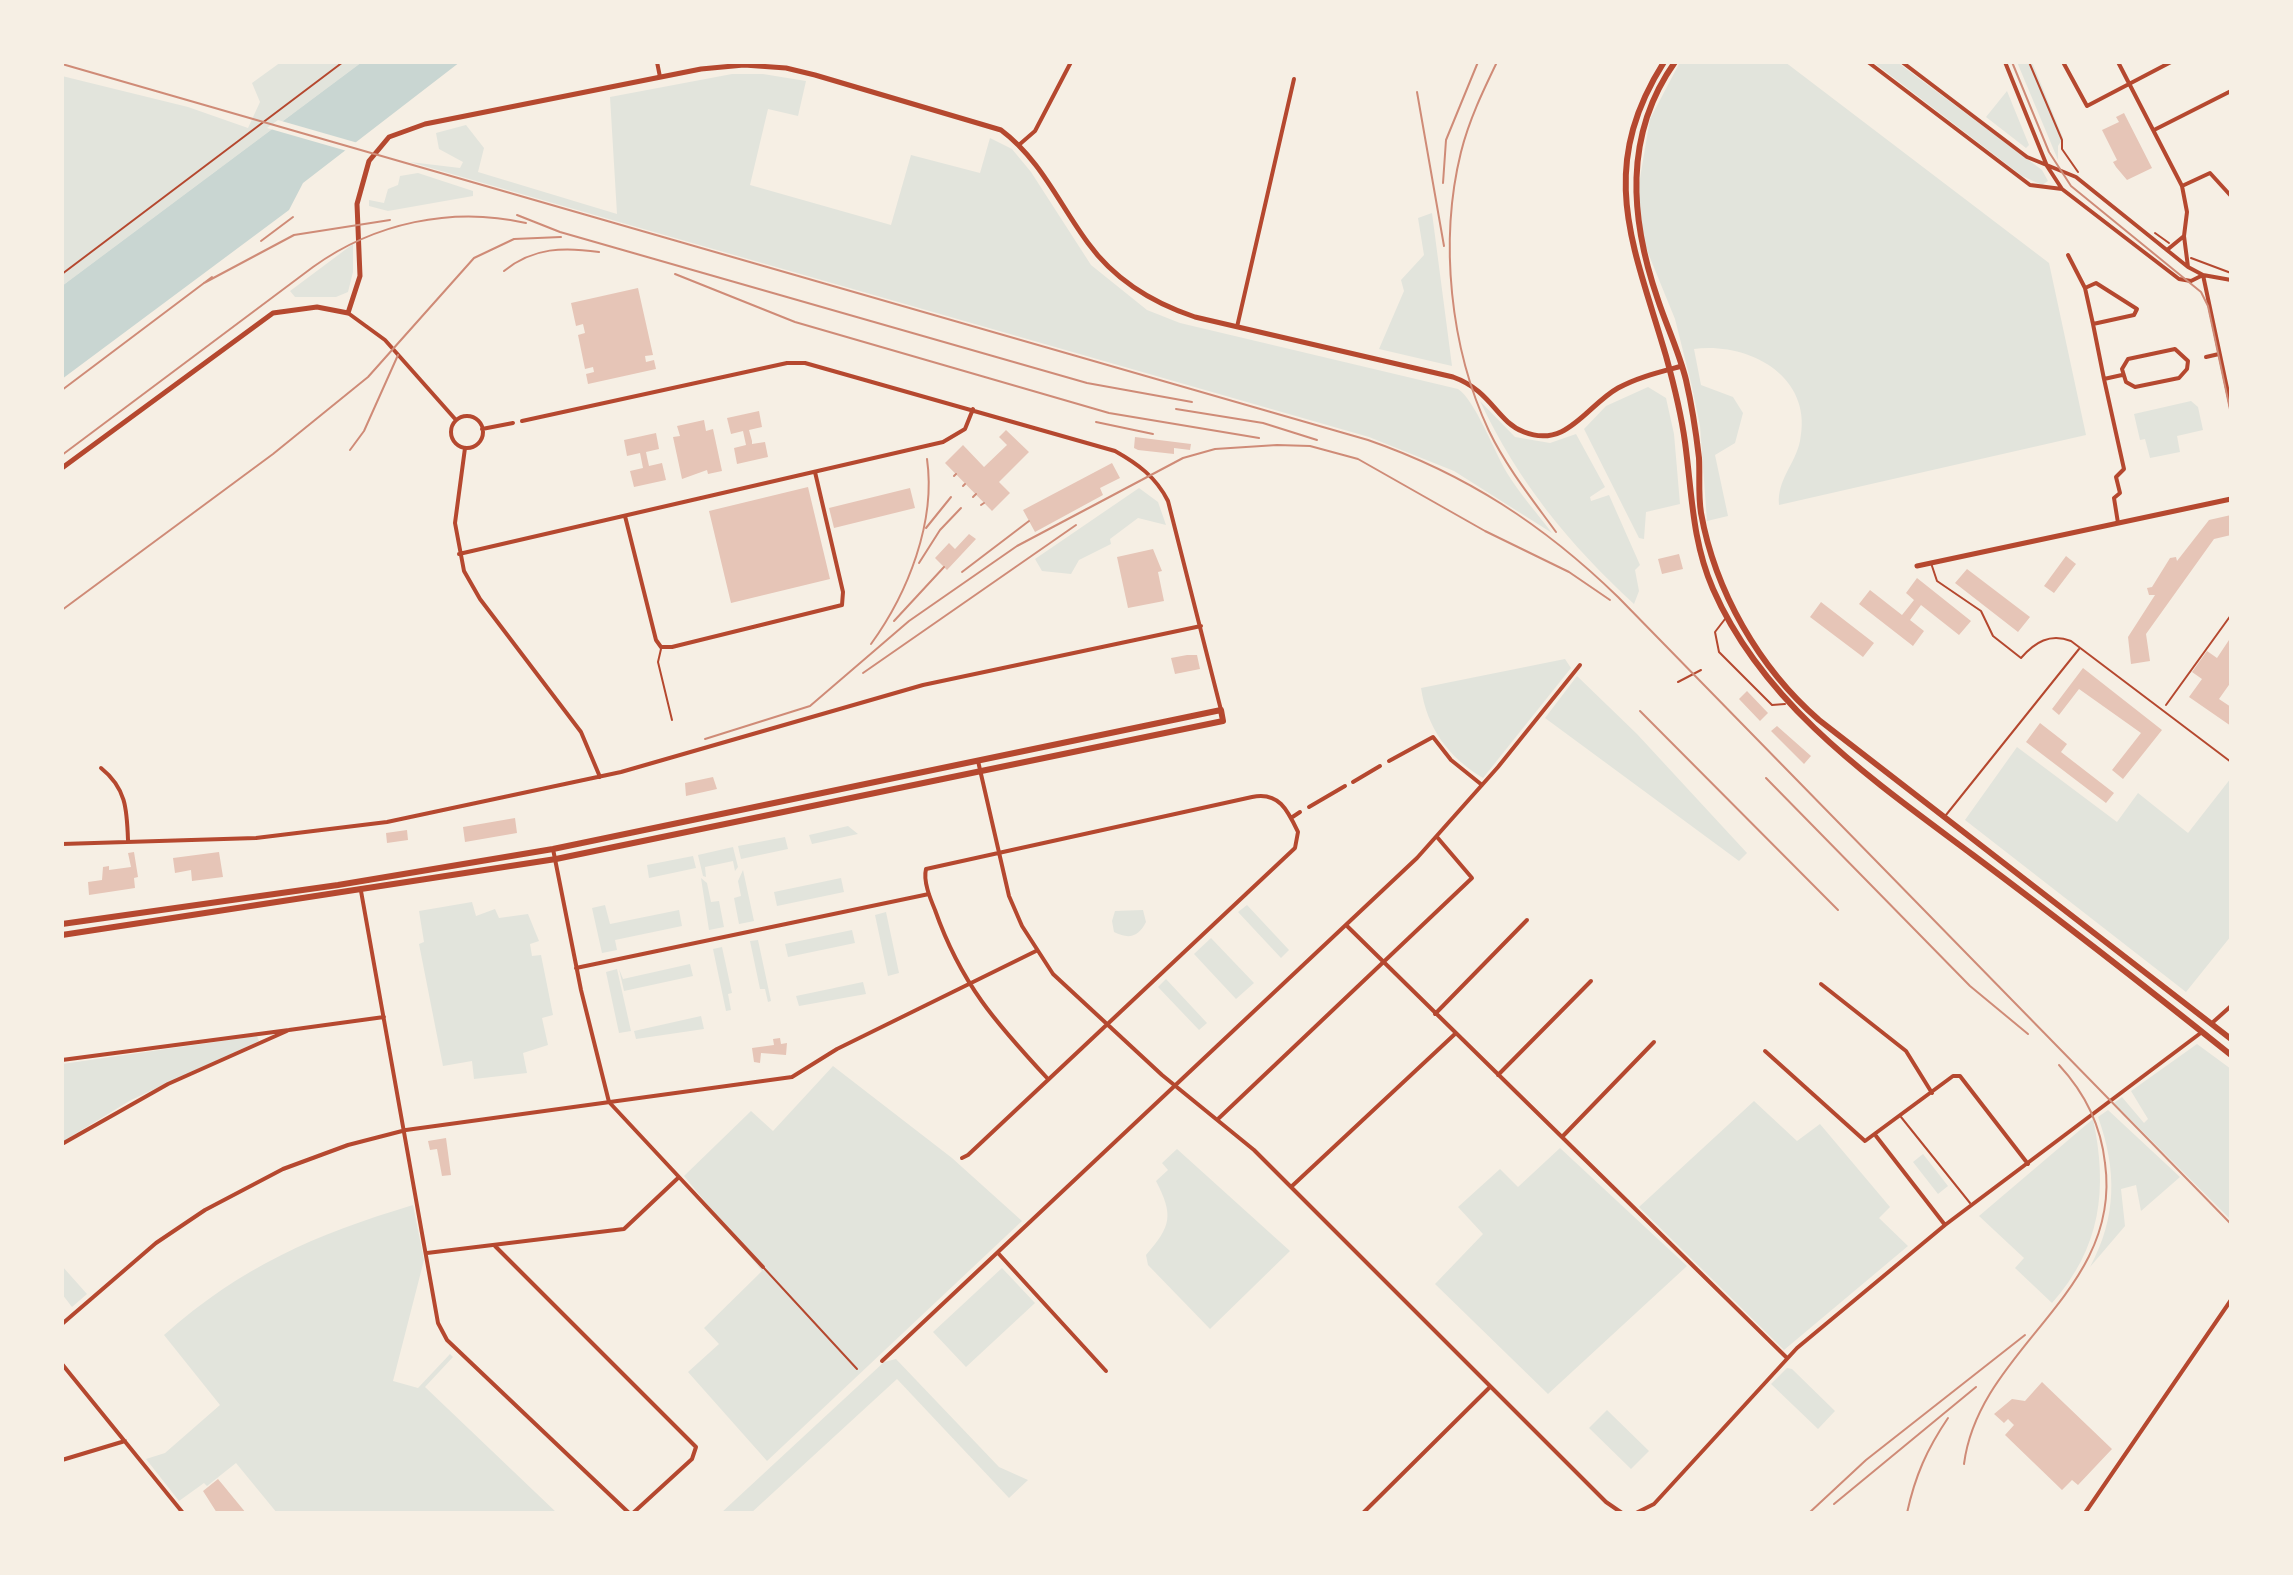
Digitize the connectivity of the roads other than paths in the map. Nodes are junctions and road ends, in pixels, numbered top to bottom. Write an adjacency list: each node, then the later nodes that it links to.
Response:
1 (657, 62): 11 (street)
2 (1071, 62): 16 (street)
3 (1664, 62): 34 (main road)
4 (1675, 62): 33 (main road)
5 (1868, 62): 19 (street)
6 (1902, 62): 17 (street)
7 (2005, 62): 17 (street)
8 (2063, 62): 13 (street)
9 (2118, 62): 13 (street)
10 (2171, 62): 13 (street)
11 (660, 77): 16 (street); 28 (street)
12 (1294, 79): 30 (street)
13 (2130, 86): 15 (street)
14 (2231, 91): 15 (street)
15 (2154, 130): 18 (street)
16 (1020, 144): 30 (street)
17 (2047, 166): 19 (street); 22 (street)
18 (2182, 186): 20 (street); 21 (street)
19 (2062, 189): 25 (street)
20 (2231, 196)
21 (2184, 236): 22 (street); 24 (street)
22 (2167, 250): 24 (street)
23 (2068, 255): 27 (street)
24 (2188, 267): 25 (street)
25 (2203, 275): 26 (street); 31 (street)
26 (2231, 280)
27 (2085, 288): 29 (street); 29 (street)
28 (348, 313): 39 (street); 44 (street)
29 (2093, 324): 36 (street)
30 (1237, 327): 34 (street)
31 (2220, 354): 32 (street); 37 (street)
32 (2206, 357)
33 (1682, 366): 34 (street); 73 (main road)
34 (1670, 370): 52 (main road)
35 (2122, 375): 35 (street); 36 (street)
36 (2104, 379): 48 (street)
37 (2231, 407)
38 (973, 409): 40 (street); 45 (street); 53 (street)
39 (456, 420): 42 (street); 43 (street)
40 (522, 421)
41 (513, 423): 42 (street)
42 (482, 429): 43 (street)
43 (465, 448): 49 (street)
44 (62, 468)
45 (815, 472): 47 (street); 54 (street)
46 (2231, 499): 48 (street)
47 (625, 516): 49 (street); 54 (street)
48 (2118, 523): 50 (street)
49 (459, 554): 66 (street)
50 (1931, 563): 51 (street); 55 (lane)
51 (1917, 566)
52 (1726, 618): 57 (main road); 57 (lane)
53 (1201, 626): 58 (street); 66 (street)
54 (661, 647): 59 (lane)
55 (2080, 648): 62 (lane); 73 (lane)
56 (1580, 665): 68 (street)
57 (1789, 703): 74 (main road)
58 (1221, 710): 60 (main road); 65 (main road)
59 (672, 720)
60 (978, 760): 65 (street); 78 (main road)
61 (1389, 761): 68 (street)
62 (2231, 762)
63 (1380, 766): 67 (street)
64 (101, 768): 76 (street)
65 (980, 771): 79 (street); 80 (main road)
66 (600, 777): 76 (street)
67 (1353, 782)
68 (1482, 785): 75 (street)
69 (1345, 786): 70 (street)
70 (1309, 807)
71 (1300, 812): 72 (street)
72 (1291, 818): 79 (street); 97 (street)
73 (1943, 818): 74 (main road); 96 (main road)
74 (1936, 828): 99 (main road)
75 (1437, 837): 85 (street); 88 (street)
76 (128, 840): 77 (street)
77 (62, 844)
78 (553, 849): 80 (street); 84 (main road)
79 (997, 853): 82 (street); 87 (street)
80 (556, 859): 81 (main road); 89 (street)
81 (361, 891): 86 (main road); 95 (street)
82 (929, 894): 89 (street); 91 (street)
83 (1527, 920): 94 (street)
84 (62, 924)
85 (1346, 925): 88 (street); 108 (street)
86 (62, 935)
87 (1036, 951): 91 (street); 97 (street)
88 (1383, 963): 94 (street); 112 (street)
89 (576, 968): 110 (street)
90 (1591, 981): 106 (street)
91 (968, 984): 107 (street); 110 (street)
92 (1821, 984): 109 (street)
93 (2231, 1006): 96 (street)
94 (1435, 1014): 100 (street)
95 (384, 1017): 98 (street); 113 (street)
96 (2212, 1023): 99 (main road); 101 (main road)
97 (1105, 1025): 107 (street); 108 (street)
98 (289, 1030): 105 (street); 116 (street)
99 (2202, 1032): 104 (main road); 118 (street)
100 (1456, 1033): 106 (street); 120 (street)
101 (2231, 1039)
102 (1654, 1042): 115 (street)
103 (1765, 1051): 114 (street)
104 (2231, 1055)
105 (62, 1060)
106 (1498, 1075): 115 (street)
107 (1048, 1079): 117 (street)
108 (1175, 1085): 112 (street); 125 (street)
109 (1932, 1093): 111 (street); 118 (street)
110 (612, 1104): 113 (street); 119 (street)
111 (1901, 1117): 114 (street); 121 (lane)
112 (1218, 1119): 120 (street)
113 (406, 1130): 124 (street); 128 (street)
114 (1876, 1136): 122 (street)
115 (1562, 1137): 129 (street)
116 (62, 1144)
117 (962, 1158)
118 (2028, 1164): 121 (street)
119 (678, 1178): 123 (street); 126 (street)
120 (1290, 1187): 134 (street)
121 (1972, 1205): 122 (street)
122 (1945, 1225): 129 (street)
123 (495, 1246): 124 (street); 138 (street)
124 (427, 1253): 138 (street)
125 (998, 1253): 130 (street); 133 (street)
126 (763, 1267): 132 (lane)
127 (2231, 1300): 142 (street)
128 (62, 1324)
129 (1786, 1357): 141 (street)
130 (882, 1361)
131 (62, 1364): 135 (street)
132 (857, 1369)
133 (1106, 1371)
134 (1490, 1387): 139 (street); 140 (street)
135 (125, 1441): 136 (street); 137 (street)
136 (62, 1460)
137 (183, 1513)
138 (631, 1513)
139 (1363, 1513)
140 (1622, 1513)
141 (1636, 1513)
142 (2085, 1513)

